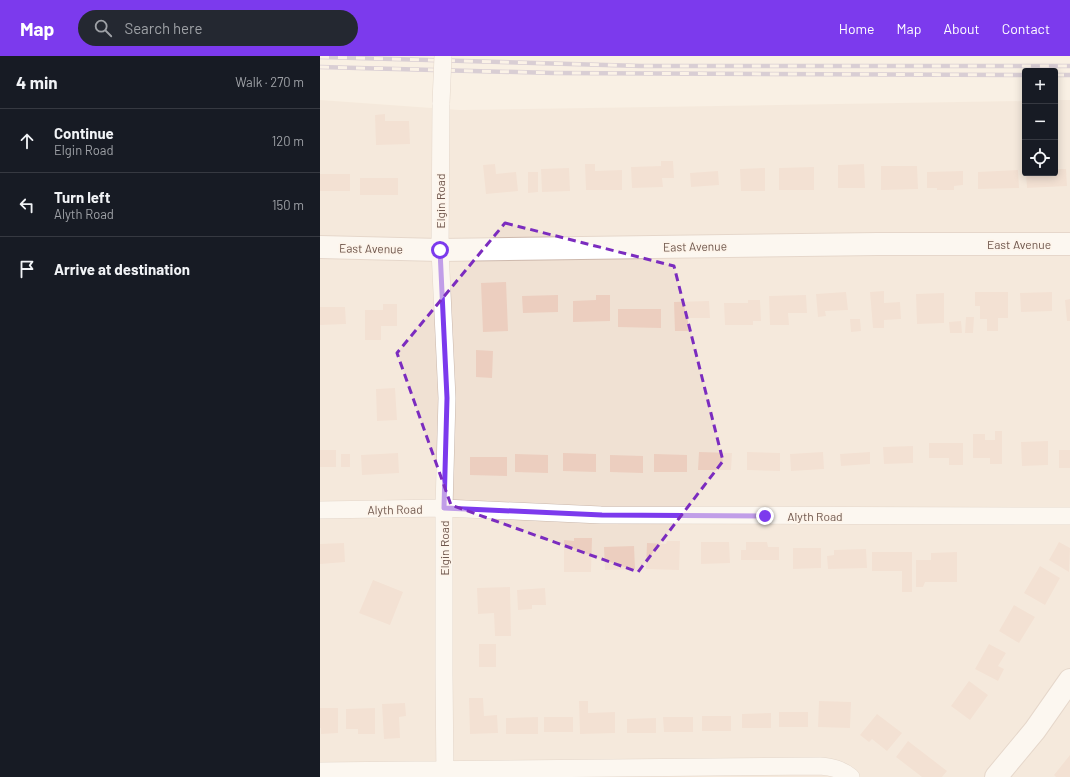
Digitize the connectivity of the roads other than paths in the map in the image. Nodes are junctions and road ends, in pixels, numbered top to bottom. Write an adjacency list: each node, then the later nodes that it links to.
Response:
1 (443, 56): 4 (street, Elgin Road, bridge)
2 (1070, 244): 4 (street, East Avenue)
3 (320, 247): 4 (street, East Avenue)
4 (440, 250): 5 (street, Elgin Road)
5 (444, 508): 6 (street, Alyth Road); 7 (street, Alyth Road); 10 (street, Elgin Road)
6 (320, 510)
7 (1070, 516)
8 (1070, 680): 12 (street)
9 (320, 771): 10 (street)
10 (445, 774): 11 (street)
11 (851, 777)
12 (996, 777)

